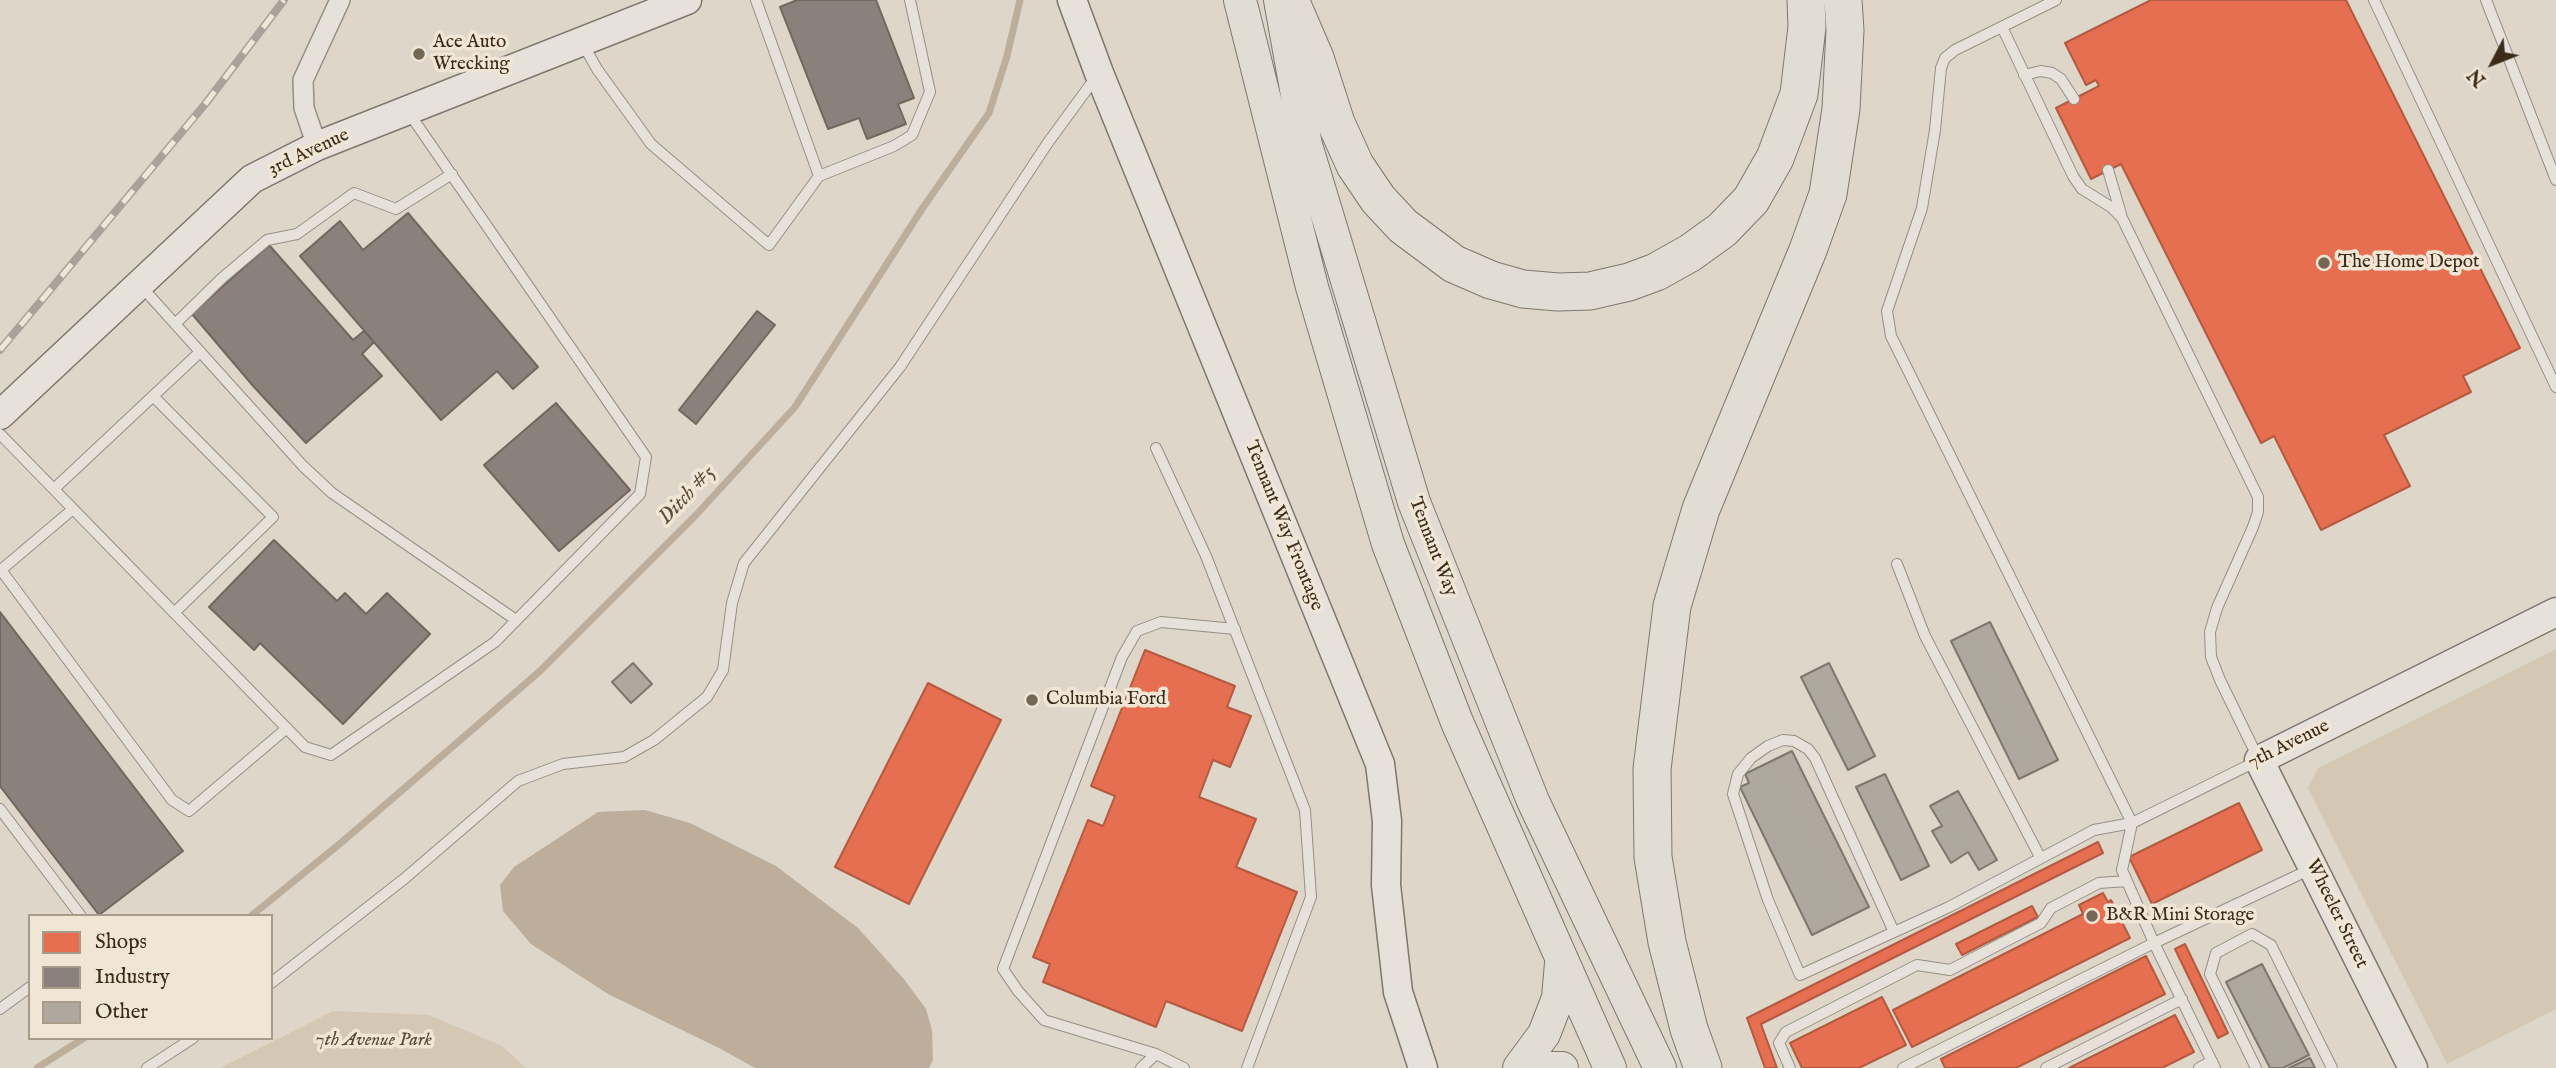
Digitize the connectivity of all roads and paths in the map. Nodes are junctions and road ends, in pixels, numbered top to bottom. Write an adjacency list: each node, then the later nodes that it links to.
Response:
1 (340, 0): 20 (street)
2 (687, 0): 15 (main road, 3rd Avenue)
3 (756, 0): 23 (lane)
4 (910, 0): 23 (lane)
5 (1072, 0): 16 (main road, Tennant Way Frontage)
6 (1240, 0): 51 (main road, Tennant Way)
7 (1280, 0): 68 (main road, Tennant Way)
8 (1290, 0): 9 (highway)
9 (1806, 0)
10 (1843, 0): 69 (highway)
11 (2056, 0): 14 (lane)
12 (2374, 0): 29 (lane)
13 (2486, 0): 24 (lane)
14 (2002, 27): 17 (lane); 44 (lane)
15 (582, 41): 19 (main road, 3rd Avenue); 23 (lane)
16 (1099, 73): 52 (lane); 63 (main road, Tennant Way Frontage)
17 (2024, 75): 18 (lane); 25 (lane)
18 (2074, 99)
19 (407, 110): 20 (main road, 3rd Avenue); 22 (lane)
20 (317, 146): 26 (main road, 3rd Avenue)
21 (2108, 170): 25 (lane)
22 (452, 174): 27 (lane); 39 (lane)
23 (819, 176)
24 (2556, 180)
25 (2122, 218): 42 (lane)
26 (139, 285): 27 (lane); 31 (main road, 3rd Avenue)
27 (175, 324): 28 (lane)
28 (200, 352): 30 (lane); 39 (lane)
29 (2556, 387)
30 (153, 396): 34 (lane); 38 (lane)
31 (0, 415)
32 (0, 434): 34 (lane)
33 (1156, 448): 40 (lane)
34 (54, 489): 35 (lane)
35 (73, 509): 38 (lane); 41 (lane)
36 (1897, 564): 45 (lane)
37 (2556, 612): 42 (main road, 7th Avenue)
38 (174, 613): 41 (lane)
39 (516, 620): 41 (lane)
40 (1235, 629): 57 (lane); 62 (lane)
41 (286, 728)
42 (2259, 760): 44 (lane, 7th Avenue); 46 (main road, Wheeler Street)
43 (0, 808): 48 (lane)
44 (2132, 823): 45 (lane, 7th Avenue); 47 (lane)
45 (2040, 857): 49 (lane, 7th Avenue)
46 (2313, 868): 50 (lane); 76 (main road, Wheeler Street)
47 (2127, 881): 50 (lane); 70 (lane)
48 (79, 914)
49 (1894, 932): 49 (lane, 7th Avenue)
50 (2154, 943): 54 (lane); 71 (lane)
51 (1561, 961): 64 (main road); 67 (main road, Tennant Way)
52 (273, 981)
53 (28, 988): 55 (lane)
54 (2182, 999): 58 (lane); 72 (lane)
55 (0, 1009)
56 (190, 1040): 59 (lane)
57 (1156, 1054): 60 (lane); 61 (lane)
58 (2214, 1065): 73 (lane)
59 (147, 1068)
60 (1141, 1068)
61 (1184, 1068)
62 (1247, 1068)
63 (1423, 1068)
64 (1519, 1068)
65 (1537, 1068): 66 (main road)
66 (1562, 1068)
67 (1610, 1068)
68 (1660, 1068)
69 (1703, 1068)
70 (1790, 1068)
71 (1903, 1068)
72 (2046, 1068)
73 (2199, 1068)
74 (2256, 1068): 75 (lane)
75 (2332, 1068)
76 (2413, 1068)

